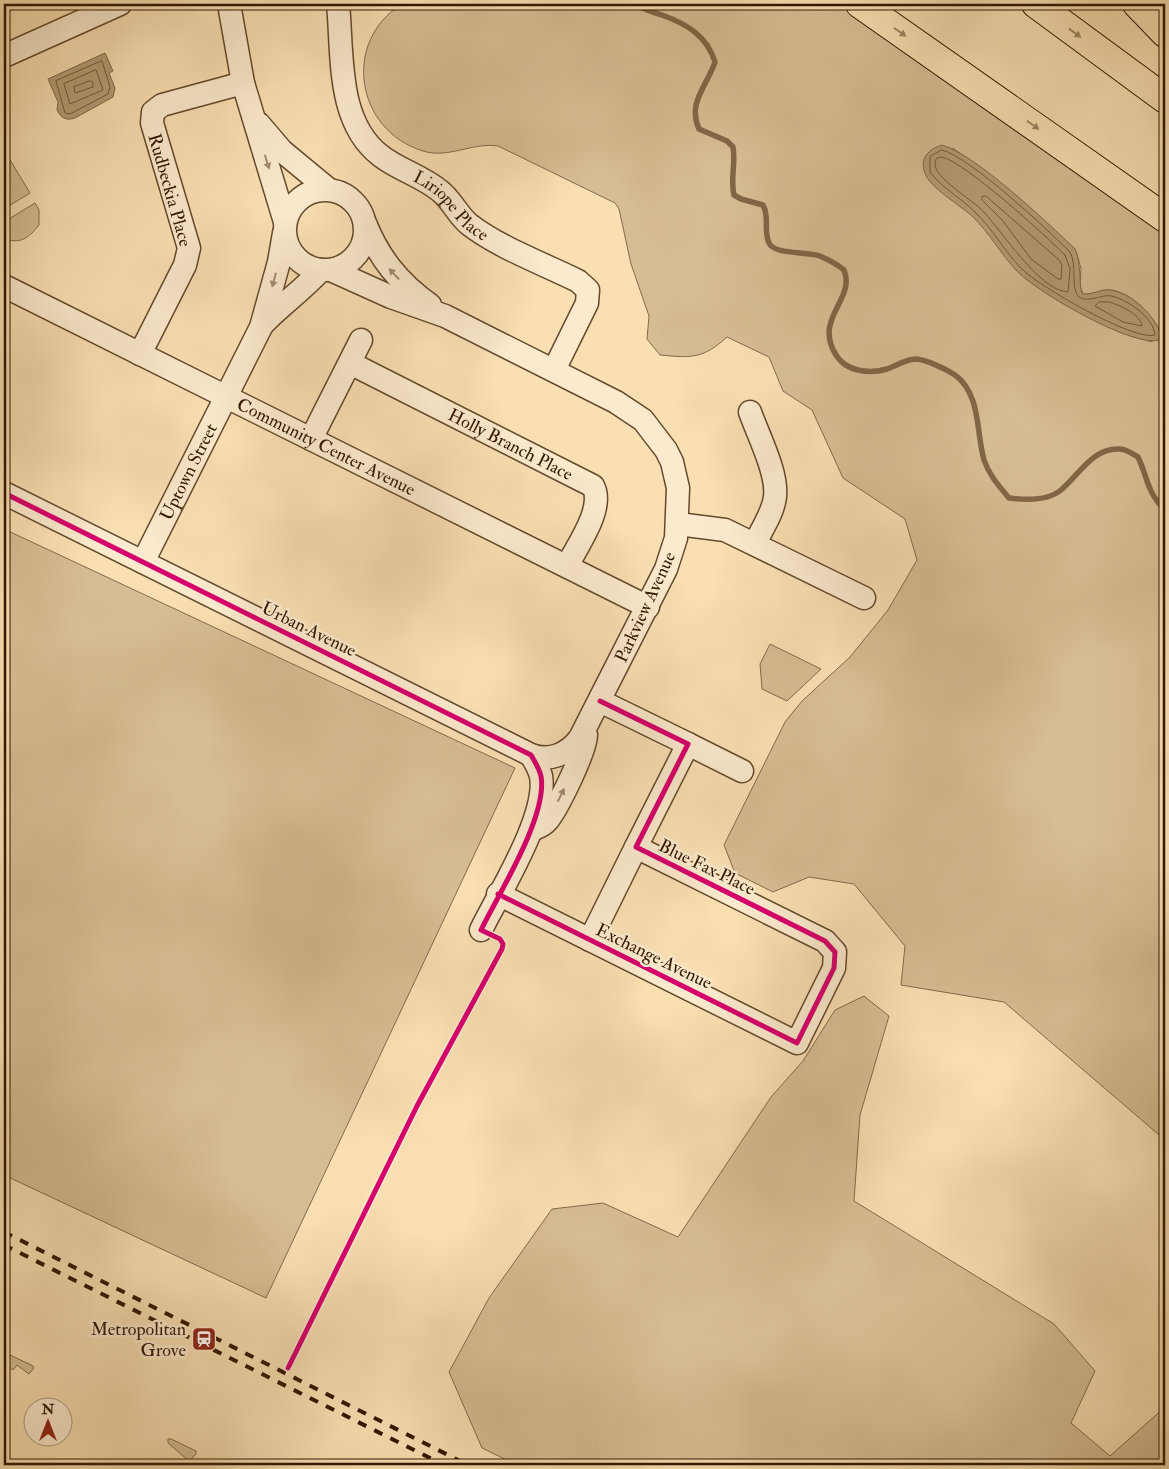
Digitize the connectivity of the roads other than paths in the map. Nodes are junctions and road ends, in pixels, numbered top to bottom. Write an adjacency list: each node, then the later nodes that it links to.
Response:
1 (120, 4): 8 (street)
2 (229, 4): 9 (street)
3 (338, 4): 23 (street, Liriope Place)
4 (860, 4): 13 (highway, one-way to 13)
5 (1036, 4): 10 (highway, one-way to 10)
6 (1137, 4): 7 (highway)
7 (1165, 33)
8 (4, 56)
9 (243, 83): 11 (street); 21 (street, Rudbeckia Place)
10 (1165, 99)
11 (252, 116): 12 (street); 15 (street, one-way to 15)
12 (328, 189): 14 (street); 15 (street)
13 (1165, 218)
14 (365, 223): 16 (street); 18 (street, Parkview Avenue, one-way to 14)
15 (285, 227): 16 (street); 19 (street, Uptown Street, one-way to 19)
16 (326, 270): 18 (street, Parkview Avenue); 19 (street, Uptown Street)
17 (4, 286): 21 (street, Community Center Avenue)
18 (445, 316): 23 (street, Parkview Avenue)
19 (261, 327): 24 (street, Uptown Street)
20 (361, 340): 22 (street)
21 (140, 354): 24 (street, Community Center Avenue)
22 (350, 363): 26 (street); 31 (street, Holly Branch Place)
23 (554, 370): 28 (street, Parkview Avenue)
24 (226, 397): 26 (street, Community Center Avenue); 30 (street, Uptown Street)
25 (750, 412): 29 (street)
26 (311, 439): 31 (street, Community Center Avenue)
27 (4, 493): 30 (street, Urban Avenue)
28 (678, 524): 29 (street); 33 (street, Parkview Avenue)
29 (755, 543): 32 (street)
30 (143, 562): 37 (street, Urban Avenue)
31 (567, 566): 33 (street, Community Center Avenue)
32 (864, 598)
33 (648, 607): 34 (street, Parkview Avenue)
34 (600, 701): 35 (street, Parkview Avenue); 36 (street)
35 (586, 729): 37 (street, Urban Avenue); 39 (street, Parkview Avenue, one-way to 35)
36 (688, 744): 38 (street); 40 (street, Blue Fax Place)
37 (531, 755): 39 (street)
38 (742, 771)
39 (531, 830): 41 (street, Parkview Avenue)
40 (636, 847): 43 (street); 44 (street, Blue Fax Place)
41 (498, 894): 42 (street, Parkview Avenue); 43 (street, Exchange Avenue)
42 (481, 930)
43 (590, 940): 44 (street, Exchange Avenue)
44 (797, 1043)

